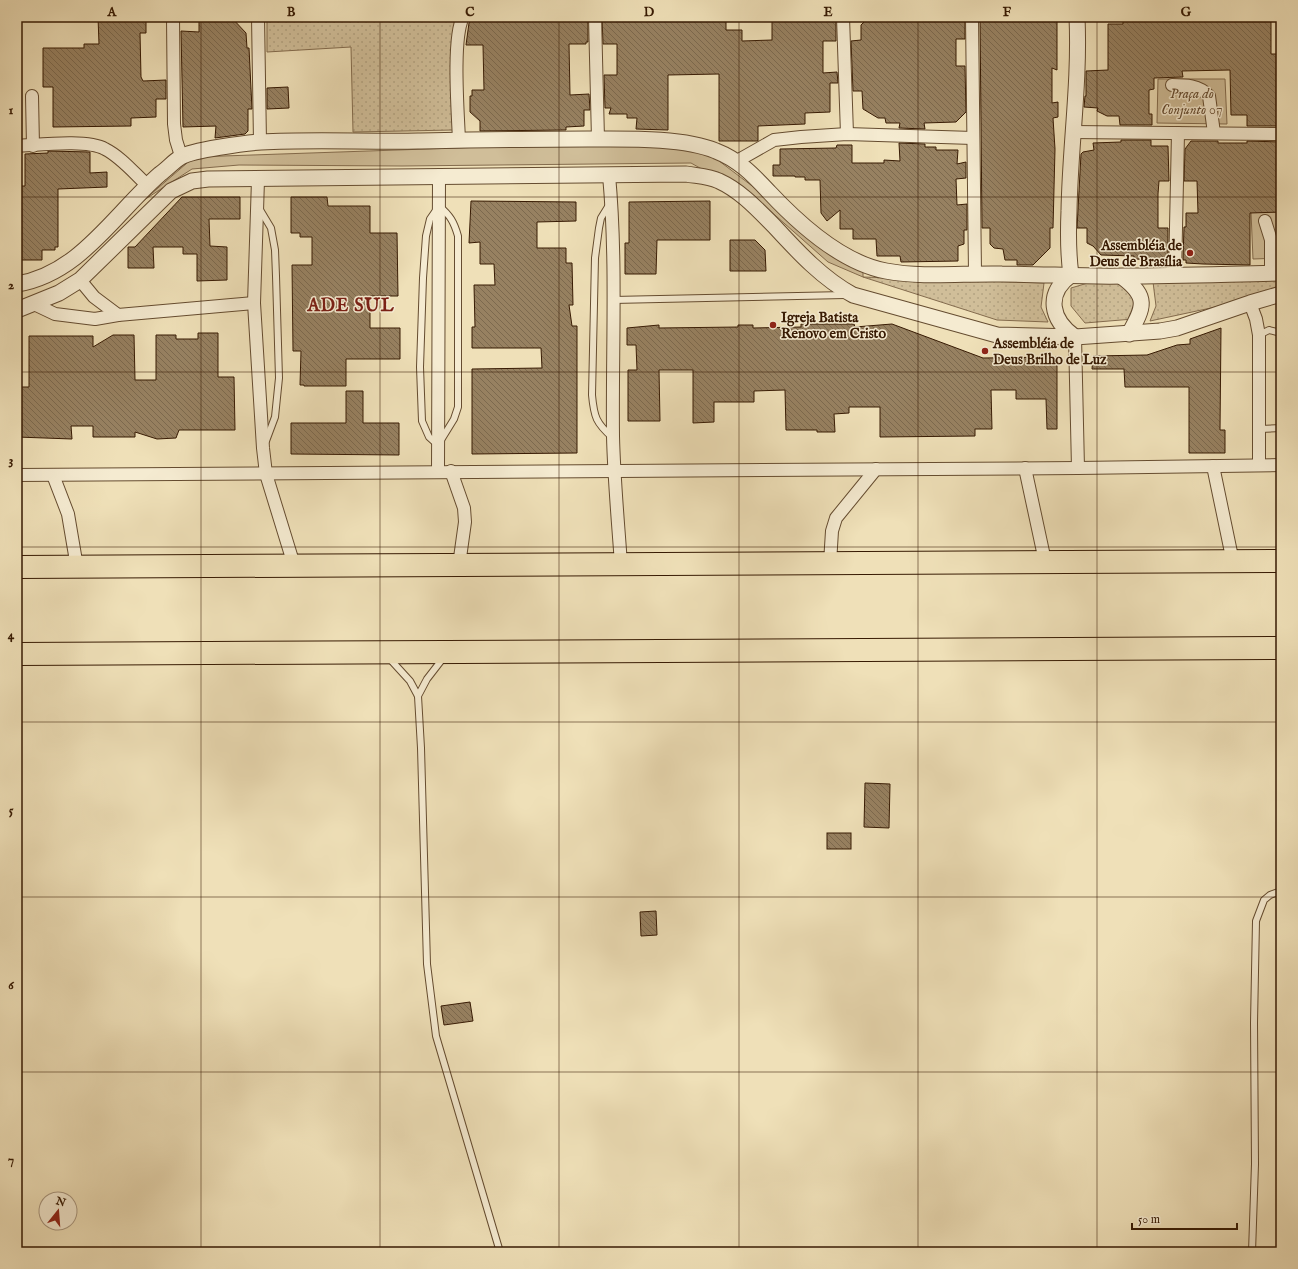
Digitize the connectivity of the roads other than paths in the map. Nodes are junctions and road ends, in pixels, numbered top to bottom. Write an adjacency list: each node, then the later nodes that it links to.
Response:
1 (173, 17): 21 (street)
2 (258, 17): 18 (street)
3 (463, 17): 17 (street)
4 (595, 17): 16 (street)
5 (843, 17): 13 (street)
6 (972, 17): 15 (street)
7 (1077, 17): 10 (street)
8 (1172, 85): 12 (street)
9 (32, 96): 20 (street)
10 (1072, 132): 11 (street); 33 (street)
11 (1178, 133): 12 (street); 34 (street)
12 (1214, 133): 14 (street)
13 (847, 134): 15 (street); 22 (street)
14 (1281, 134)
15 (973, 138): 31 (street)
16 (598, 139): 17 (street); 22 (street)
17 (459, 140): 18 (street)
18 (260, 142): 21 (street)
19 (17, 146): 20 (street)
20 (33, 146): 26 (street)
21 (182, 156): 26 (street)
22 (737, 162): 31 (street)
23 (609, 175): 24 (street); 27 (street); 39 (street)
24 (439, 177): 25 (street); 28 (street)
25 (258, 180): 29 (street); 36 (street)
26 (147, 185): 37 (street)
27 (611, 202): 40 (street); 52 (lane)
28 (439, 206): 53 (street); 53 (lane); 53 (lane)
29 (258, 207): 42 (street); 54 (lane)
30 (1265, 221): 32 (street)
31 (975, 273): 33 (street)
32 (1276, 274): 34 (street)
33 (1071, 275): 35 (street); 49 (street)
34 (1175, 275): 35 (street)
35 (1122, 276): 47 (street)
36 (80, 280): 43 (street); 45 (street)
37 (17, 284)
38 (1281, 294): 41 (street)
39 (853, 295): 40 (lane); 49 (street)
40 (613, 300): 52 (street)
41 (1250, 302): 47 (street); 48 (street)
42 (254, 303): 45 (street); 54 (street)
43 (34, 304): 44 (street); 45 (street)
44 (17, 310)
45 (118, 315)
46 (1281, 333): 48 (lane)
47 (1129, 334): 49 (street)
48 (1259, 335): 51 (street)
49 (1075, 337): 59 (street)
50 (1281, 428): 51 (lane)
51 (1260, 429): 55 (street)
52 (613, 438): 61 (street)
53 (438, 446): 62 (street)
54 (263, 448): 64 (street)
55 (1259, 465): 56 (street); 57 (street)
56 (1281, 465)
57 (1213, 466): 59 (street); 69 (street)
58 (1025, 468): 59 (street); 60 (street); 67 (street)
59 (1078, 468)
60 (876, 469): 61 (street); 70 (street)
61 (615, 470): 63 (street); 72 (street)
62 (438, 471): 63 (street); 64 (street)
63 (451, 471): 71 (street)
64 (266, 474): 66 (street); 73 (street)
65 (17, 475): 66 (street)
66 (53, 475): 75 (street)
67 (1045, 561): 69 (highway); 70 (highway)
68 (1281, 561): 69 (highway)
69 (1234, 562)
70 (830, 563): 72 (highway)
71 (459, 564): 72 (highway); 73 (highway)
72 (621, 564)
73 (294, 565): 75 (highway)
74 (17, 567): 75 (highway)
75 (77, 567)
76 (1281, 648): 78 (highway)
77 (384, 652): 78 (highway); 79 (highway); 80 (lane)
78 (448, 652): 80 (lane)
79 (17, 654)
80 (418, 696): 82 (lane)
81 (1281, 891): 83 (lane)
82 (500, 1252)
83 (1252, 1252)

